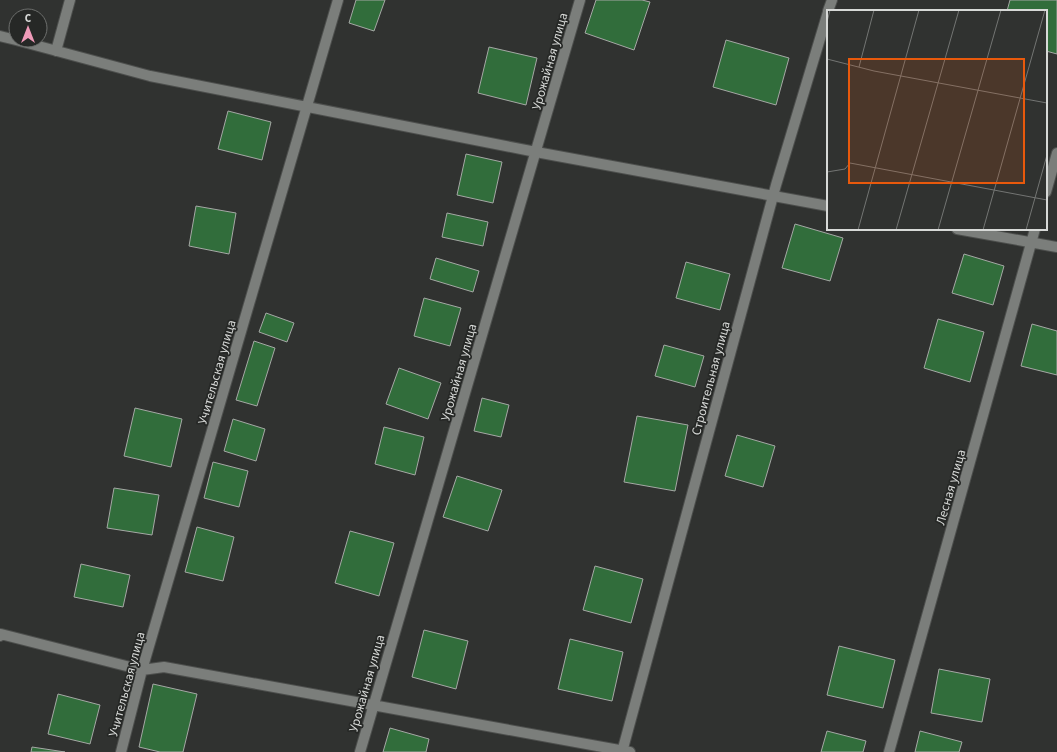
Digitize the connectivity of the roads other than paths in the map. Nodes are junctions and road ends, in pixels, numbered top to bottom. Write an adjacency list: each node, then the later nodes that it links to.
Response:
1 (70, 0): 8 (street)
2 (338, 0): 9 (street, Учительская улица)
3 (580, 0): 10 (street, Урожайная улица)
4 (832, 0): 5 (street, Строительная улица)
5 (828, 10)
6 (827, 14): 13 (street, Строительная улица)
7 (45, 48): 8 (street)
8 (56, 51): 9 (street)
9 (307, 107): 10 (street); 20 (street, Учительская улица)
10 (536, 152): 13 (street); 21 (street, Урожайная улица)
11 (1057, 153): 12 (street)
12 (1047, 188)
13 (773, 195): 14 (street); 22 (street, Строительная улица)
14 (827, 206)
15 (962, 230): 17 (street)
16 (1035, 230): 17 (street, Лесная улица)
17 (1031, 243): 18 (street); 25 (street, Лесная улица)
18 (1057, 247)
19 (0, 636): 20 (street)
20 (142, 670): 21 (street); 23 (street, Учительская улица)
21 (373, 706): 22 (street); 24 (street, Урожайная улица)
22 (625, 751)
23 (121, 752)
24 (360, 752)
25 (889, 752)

